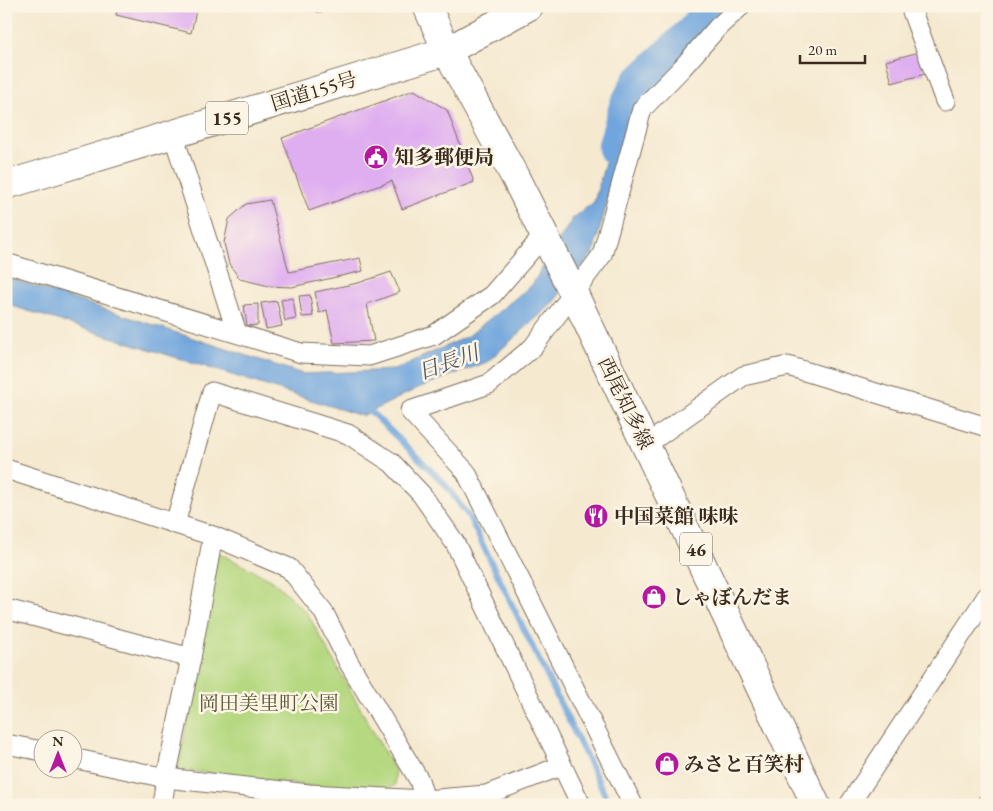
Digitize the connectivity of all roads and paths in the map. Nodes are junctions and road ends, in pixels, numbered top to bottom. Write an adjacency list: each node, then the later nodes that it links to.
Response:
1 (427, 6): 5 (main road, 西尾知多線 / 46)
2 (529, 6): 5 (main road, 国道155号 / 155)
3 (741, 6): 11 (street)
4 (910, 6): 6 (street)
5 (447, 50): 7 (main road, 国道155号 / 155); 9 (main road, 西尾知多線 / 46)
6 (944, 101)
7 (173, 134): 8 (main road, 国道155号 / 155); 12 (street)
8 (6, 185)
9 (545, 236): 11 (main road, 西尾知多線 / 46); 12 (street)
10 (6, 263): 12 (street)
11 (573, 293): 14 (main road, 西尾知多線 / 46); 30 (street)
12 (237, 333)
13 (987, 427): 14 (street)
14 (646, 445): 31 (main road, 西尾知多線 / 46)
15 (6, 469): 16 (street)
16 (175, 524): 17 (street); 24 (street)
17 (213, 536): 20 (street); 26 (street)
18 (987, 596): 27 (street)
19 (6, 609): 20 (street)
20 (191, 658): 25 (street)
21 (6, 744): 22 (street)
22 (32, 749)
23 (82, 760): 25 (street)
24 (561, 766): 26 (street); 29 (street)
25 (166, 778): 26 (street); 28 (street)
26 (425, 800)
27 (852, 804)
28 (162, 805)
29 (581, 805)
30 (633, 805)
31 (816, 805)

